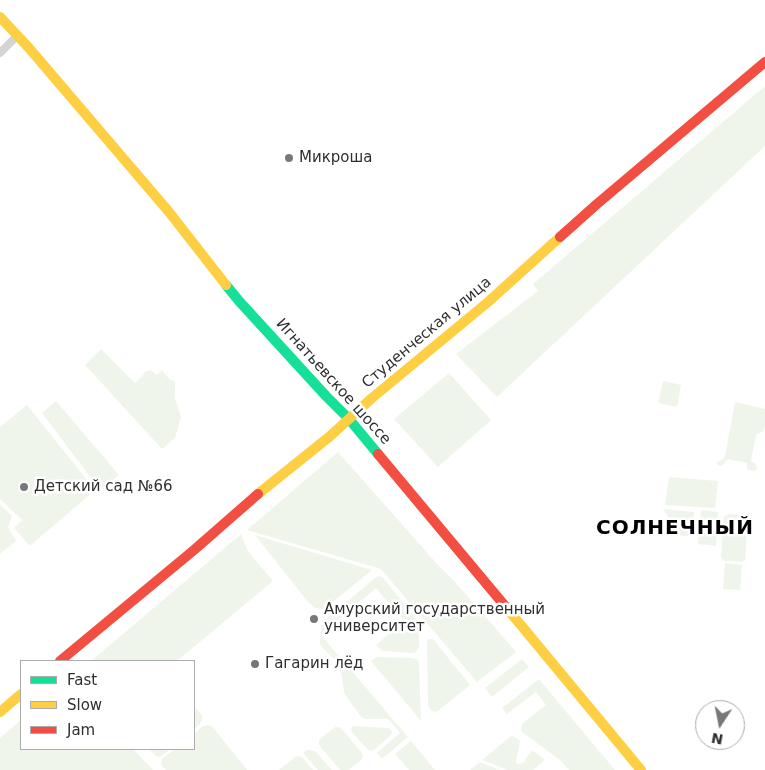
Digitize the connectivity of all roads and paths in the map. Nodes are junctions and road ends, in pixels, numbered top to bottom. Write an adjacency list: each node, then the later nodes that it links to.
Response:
1 (0, 17): 2 (main road, Игнатьевское шоссе)
2 (17, 36): 3 (street); 5 (main road, Игнатьевское шоссе)
3 (0, 53)
4 (765, 62): 5 (main road, Студенческая улица)
5 (349, 419): 6 (main road, Студенческая улица); 9 (main road, Игнатьевское шоссе)
6 (61, 660)
7 (20, 695): 8 (main road)
8 (0, 712)
9 (641, 770)

